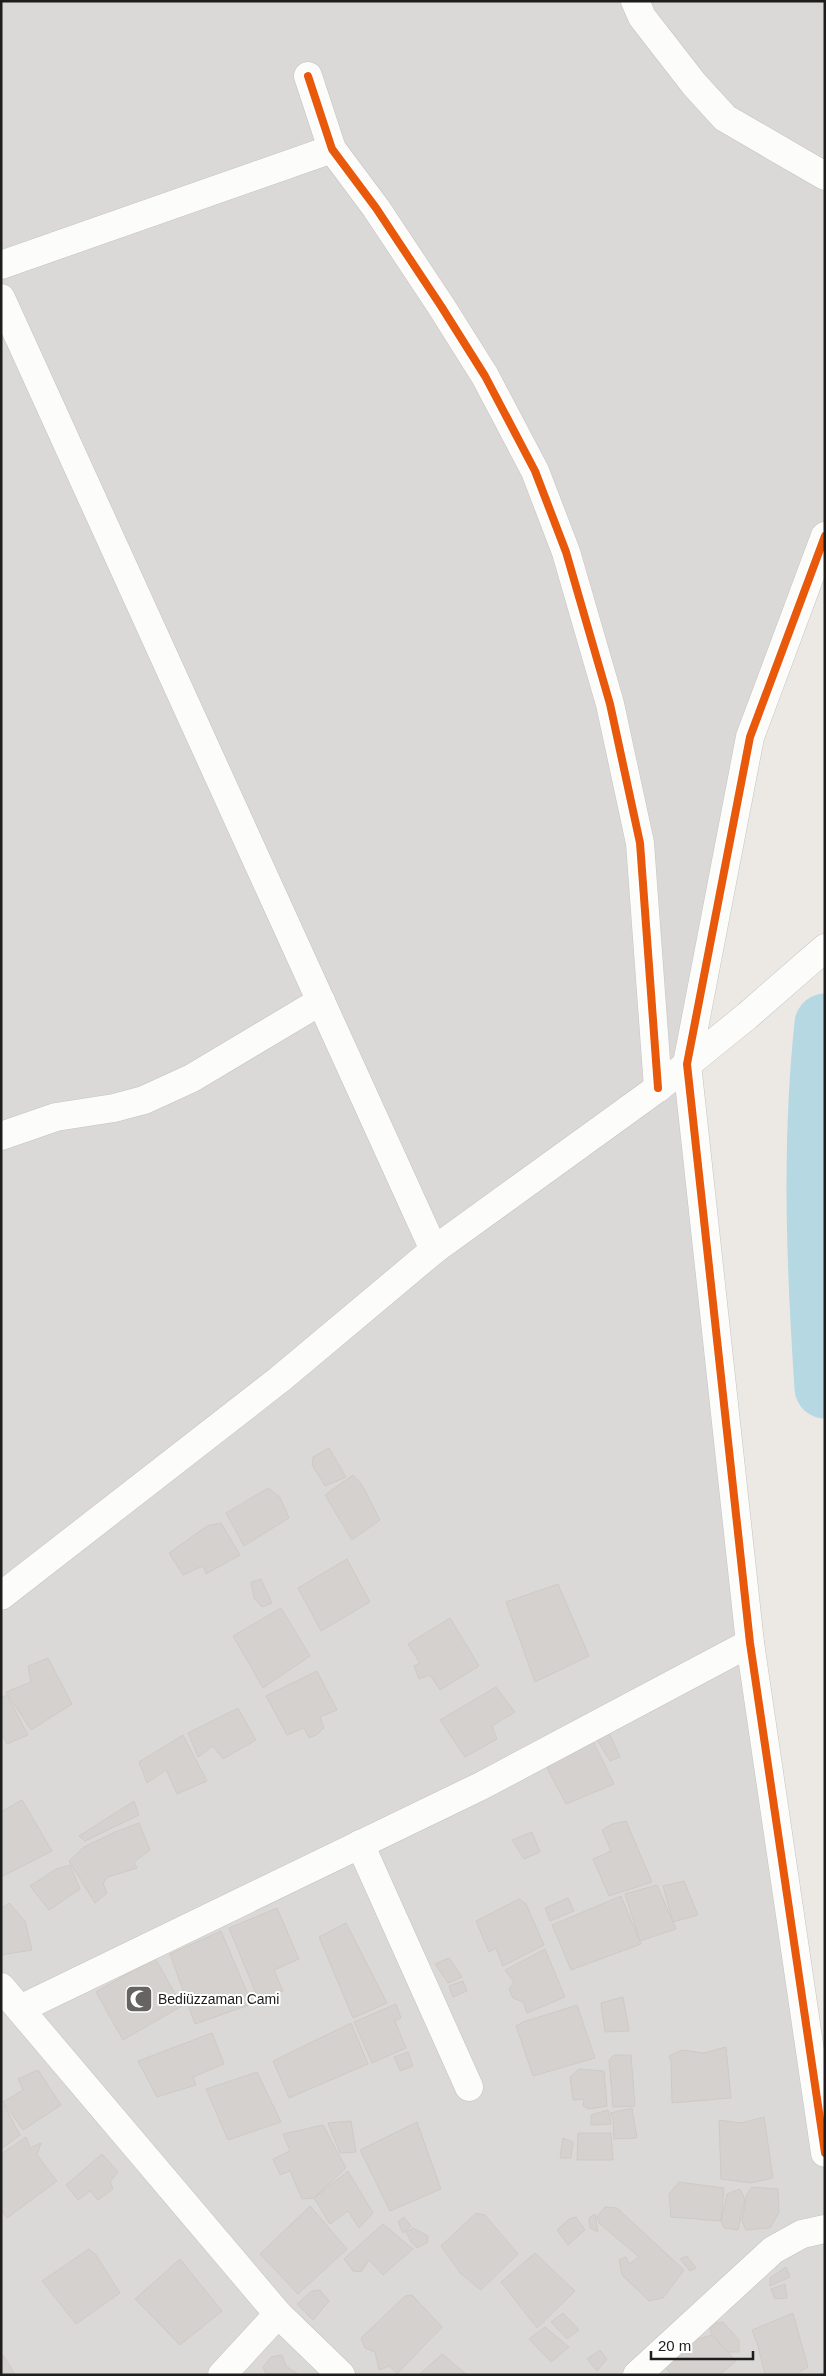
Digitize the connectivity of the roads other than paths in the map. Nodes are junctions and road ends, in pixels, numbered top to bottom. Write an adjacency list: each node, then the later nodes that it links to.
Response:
1 (635, 1): 4 (street)
2 (308, 76): 3 (street)
3 (332, 150): 5 (street); 11 (street)
4 (825, 176)
5 (1, 265)
6 (1, 298): 9 (street)
7 (825, 536): 10 (street)
8 (825, 948): 10 (street)
9 (321, 1000): 12 (street); 13 (street)
10 (687, 1064): 11 (street); 15 (street)
11 (658, 1088): 13 (street)
12 (1, 1136)
13 (434, 1250): 14 (street)
14 (1, 1596)
15 (750, 1643): 16 (street); 20 (street)
16 (360, 1844): 18 (street); 19 (street)
17 (1, 1987): 18 (street)
18 (20, 2009): 22 (street)
19 (469, 2087)
20 (825, 2153)
21 (825, 2229): 25 (street)
22 (278, 2314): 23 (street); 24 (street)
23 (222, 2375)
24 (341, 2375)
25 (637, 2375)

